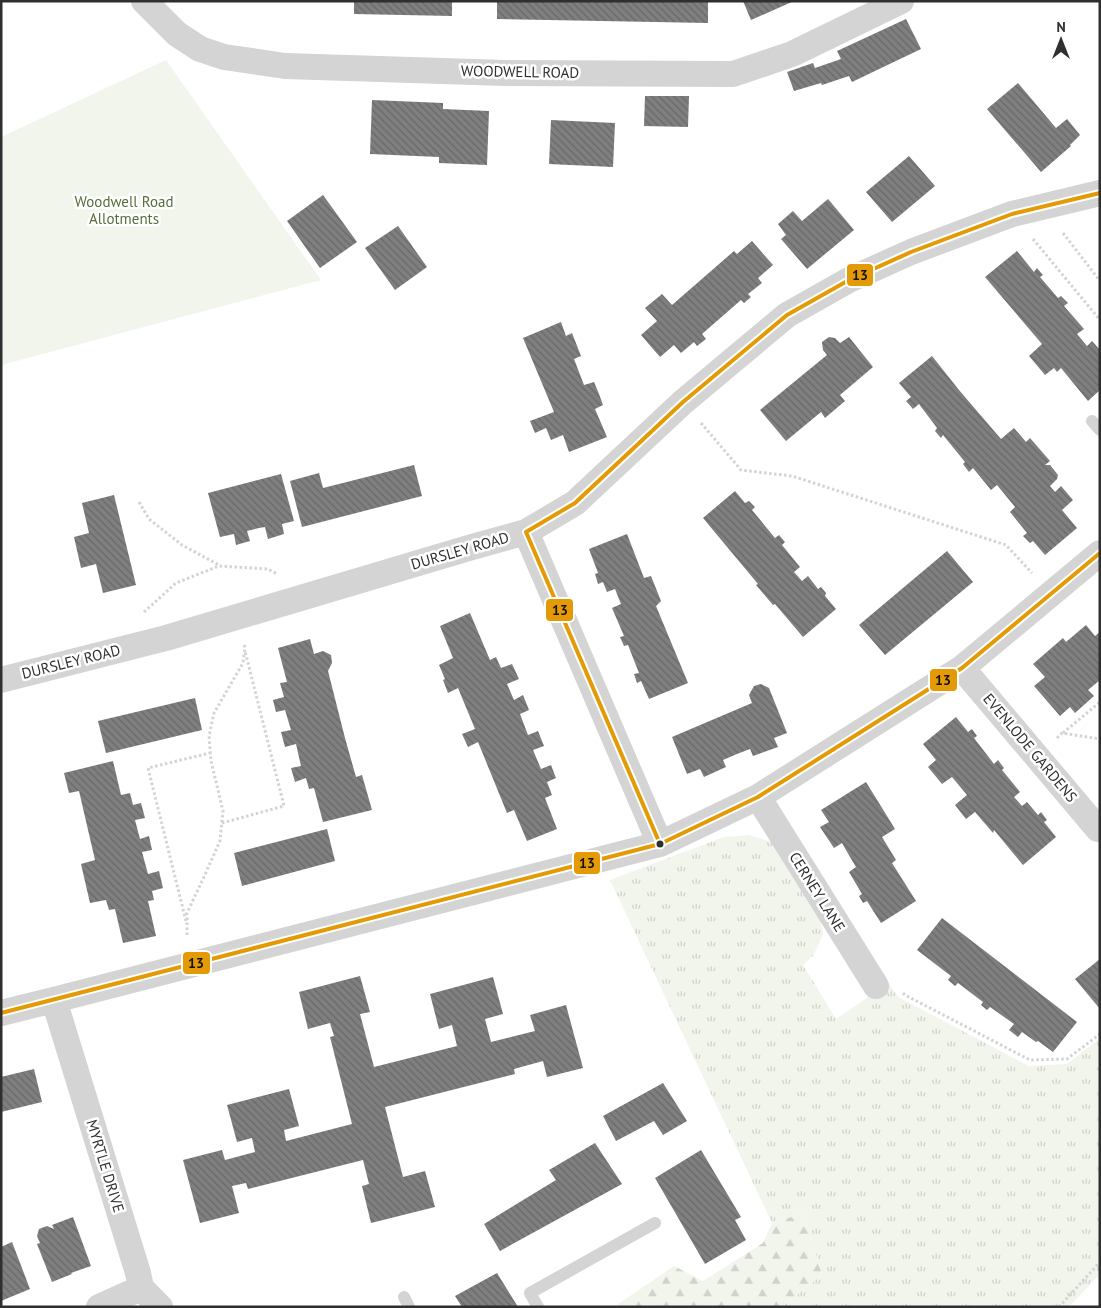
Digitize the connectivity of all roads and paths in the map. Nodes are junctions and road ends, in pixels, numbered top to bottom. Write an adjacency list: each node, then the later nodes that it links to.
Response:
1 (144, 1): 2 (street, WOODWELL ROAD)
2 (901, 1)
3 (1100, 193): 4 (street, DURSLEY ROAD)
4 (1043, 206): 5 (street, DURSLEY ROAD); 6 (path)
5 (1012, 214): 7 (path); 8 (street, DURSLEY ROAD)
6 (1100, 281)
7 (1100, 320)
8 (683, 402): 10 (street, DURSLEY ROAD); 14 (path)
9 (139, 502): 12 (path)
10 (526, 532): 13 (street, DURSLEY ROAD); 28 (street)
11 (1100, 553): 14 (street)
12 (219, 566): 13 (path); 17 (path)
13 (313, 594): 15 (street, DURSLEY ROAD)
14 (1050, 594): 18 (street)
15 (238, 616): 16 (path); 17 (street, DURSLEY ROAD)
16 (245, 648): 23 (path); 26 (path)
17 (122, 649): 19 (street, DURSLEY ROAD)
18 (962, 668): 24 (street, EVENLODE GARDENS); 25 (street)
19 (1, 680)
20 (1100, 702): 21 (path)
21 (1062, 733): 22 (path); 24 (path)
22 (1100, 739)
23 (210, 753): 26 (path); 29 (path)
24 (1035, 755): 27 (street, EVENLODE GARDENS)
25 (758, 797): 28 (street); 31 (street, CERNEY LANE)
26 (222, 823): 29 (path)
27 (1098, 829)
28 (660, 844): 30 (street)
29 (187, 926): 30 (path)
30 (194, 964): 32 (street)
31 (870, 978): 34 (path)
32 (54, 1000): 33 (street); 37 (street, MYRTLE DRIVE)
33 (1, 1012)
34 (1100, 1034)
35 (655, 1223): 40 (lane)
36 (1100, 1262): 41 (path)
37 (141, 1288): 38 (street); 39 (street)
38 (99, 1307)
39 (160, 1307)
40 (538, 1307)
41 (1059, 1307)

